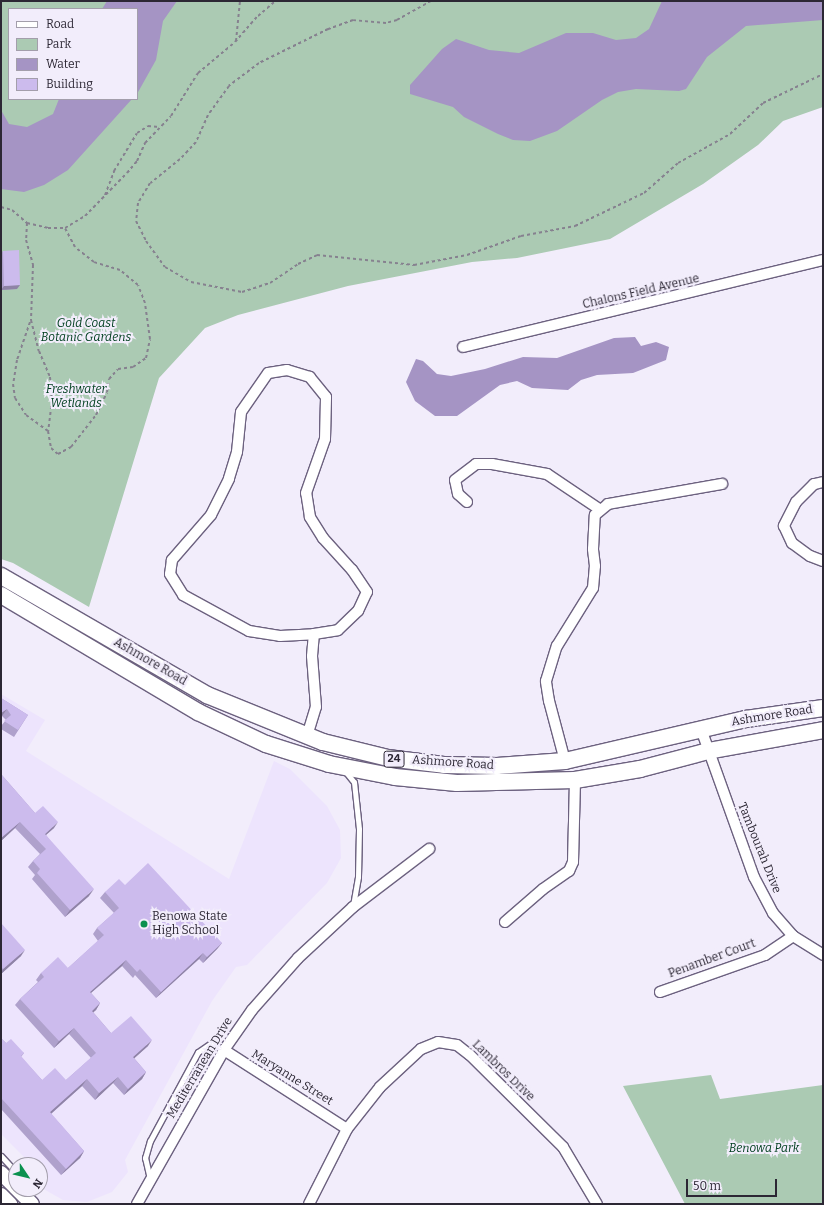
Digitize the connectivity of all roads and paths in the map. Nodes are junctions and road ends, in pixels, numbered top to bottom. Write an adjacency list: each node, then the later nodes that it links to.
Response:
1 (240, 1): 4 (path)
2 (275, 1): 4 (path)
3 (431, 1): 5 (path)
4 (235, 42): 6 (path)
5 (823, 74)
6 (159, 127): 7 (path); 7 (path)
7 (105, 196): 10 (path)
8 (1, 207): 9 (path)
9 (27, 223): 10 (path); 12 (path)
10 (65, 228): 14 (path)
11 (823, 260): 13 (street, Chalons Field Avenue)
12 (31, 320): 14 (path); 14 (path)
13 (464, 347)
14 (48, 431)
15 (823, 482): 19 (street)
16 (722, 484): 18 (street)
17 (467, 502): 18 (street)
18 (599, 509): 28 (street)
19 (823, 561)
20 (1, 576): 26 (main road, Ashmore Road / 24)
21 (1, 595): 29 (main road, Ashmore Road / 24)
22 (314, 634): 22 (street); 26 (street)
23 (823, 708): 24 (main road, Ashmore Road / 24)
24 (701, 729): 27 (street, Tambourah Drive); 28 (main road, Ashmore Road / 24)
25 (823, 730): 27 (main road, Ashmore Road / 24)
26 (307, 736): 28 (main road, Ashmore Road / 24)
27 (708, 751): 30 (main road, Ashmore Road / 24); 34 (street, Tambourah Drive)
28 (565, 761)
29 (342, 767): 30 (main road, Ashmore Road / 24); 32 (lane)
30 (575, 780): 33 (street)
31 (429, 849): 32 (street, Mediterranean Drive)
32 (353, 907): 37 (street, Mediterranean Drive)
33 (505, 922)
34 (793, 936): 35 (street, Tambourah Drive); 36 (street, Penamber Court)
35 (823, 955)
36 (660, 992)
37 (224, 1050): 38 (street, Maryanne Street); 41 (street, Mediterranean Drive); 41 (lane)
38 (347, 1129): 45 (street, Lambros Drive); 46 (street, Lambros Drive)
39 (1, 1156): 40 (lane)
40 (8, 1163)
41 (150, 1180): 44 (street, Mediterranean Drive)
42 (1, 1195): 43 (main road)
43 (10, 1204)
44 (137, 1204)
45 (309, 1204)
46 (597, 1204)

